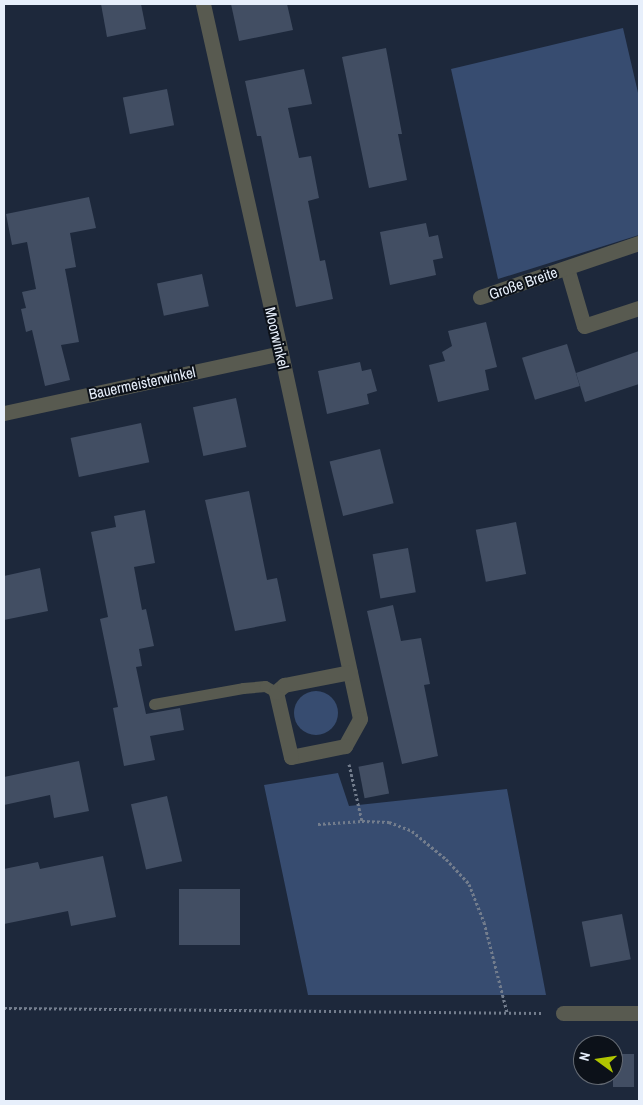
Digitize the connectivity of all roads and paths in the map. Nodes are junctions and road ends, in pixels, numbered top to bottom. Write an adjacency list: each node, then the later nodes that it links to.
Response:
1 (203, 4): 6 (street, Moorwinkel)
2 (639, 243): 3 (street, Große Breite)
3 (567, 268): 4 (street, Große Breite); 5 (street, Große Breite)
4 (480, 297)
5 (639, 308)
6 (281, 353): 7 (street, Bauermeisterwinkel); 8 (street, Moorwinkel)
7 (4, 413)
8 (350, 672): 9 (street); 11 (street, Moorwinkel)
9 (276, 692): 10 (lane); 11 (street)
10 (154, 704)
11 (345, 746): 12 (path)
12 (362, 821): 13 (path); 15 (path)
13 (318, 824)
14 (4, 1008): 15 (path)
15 (507, 1012): 16 (path)
16 (563, 1013): 17 (street)
17 (639, 1013)

